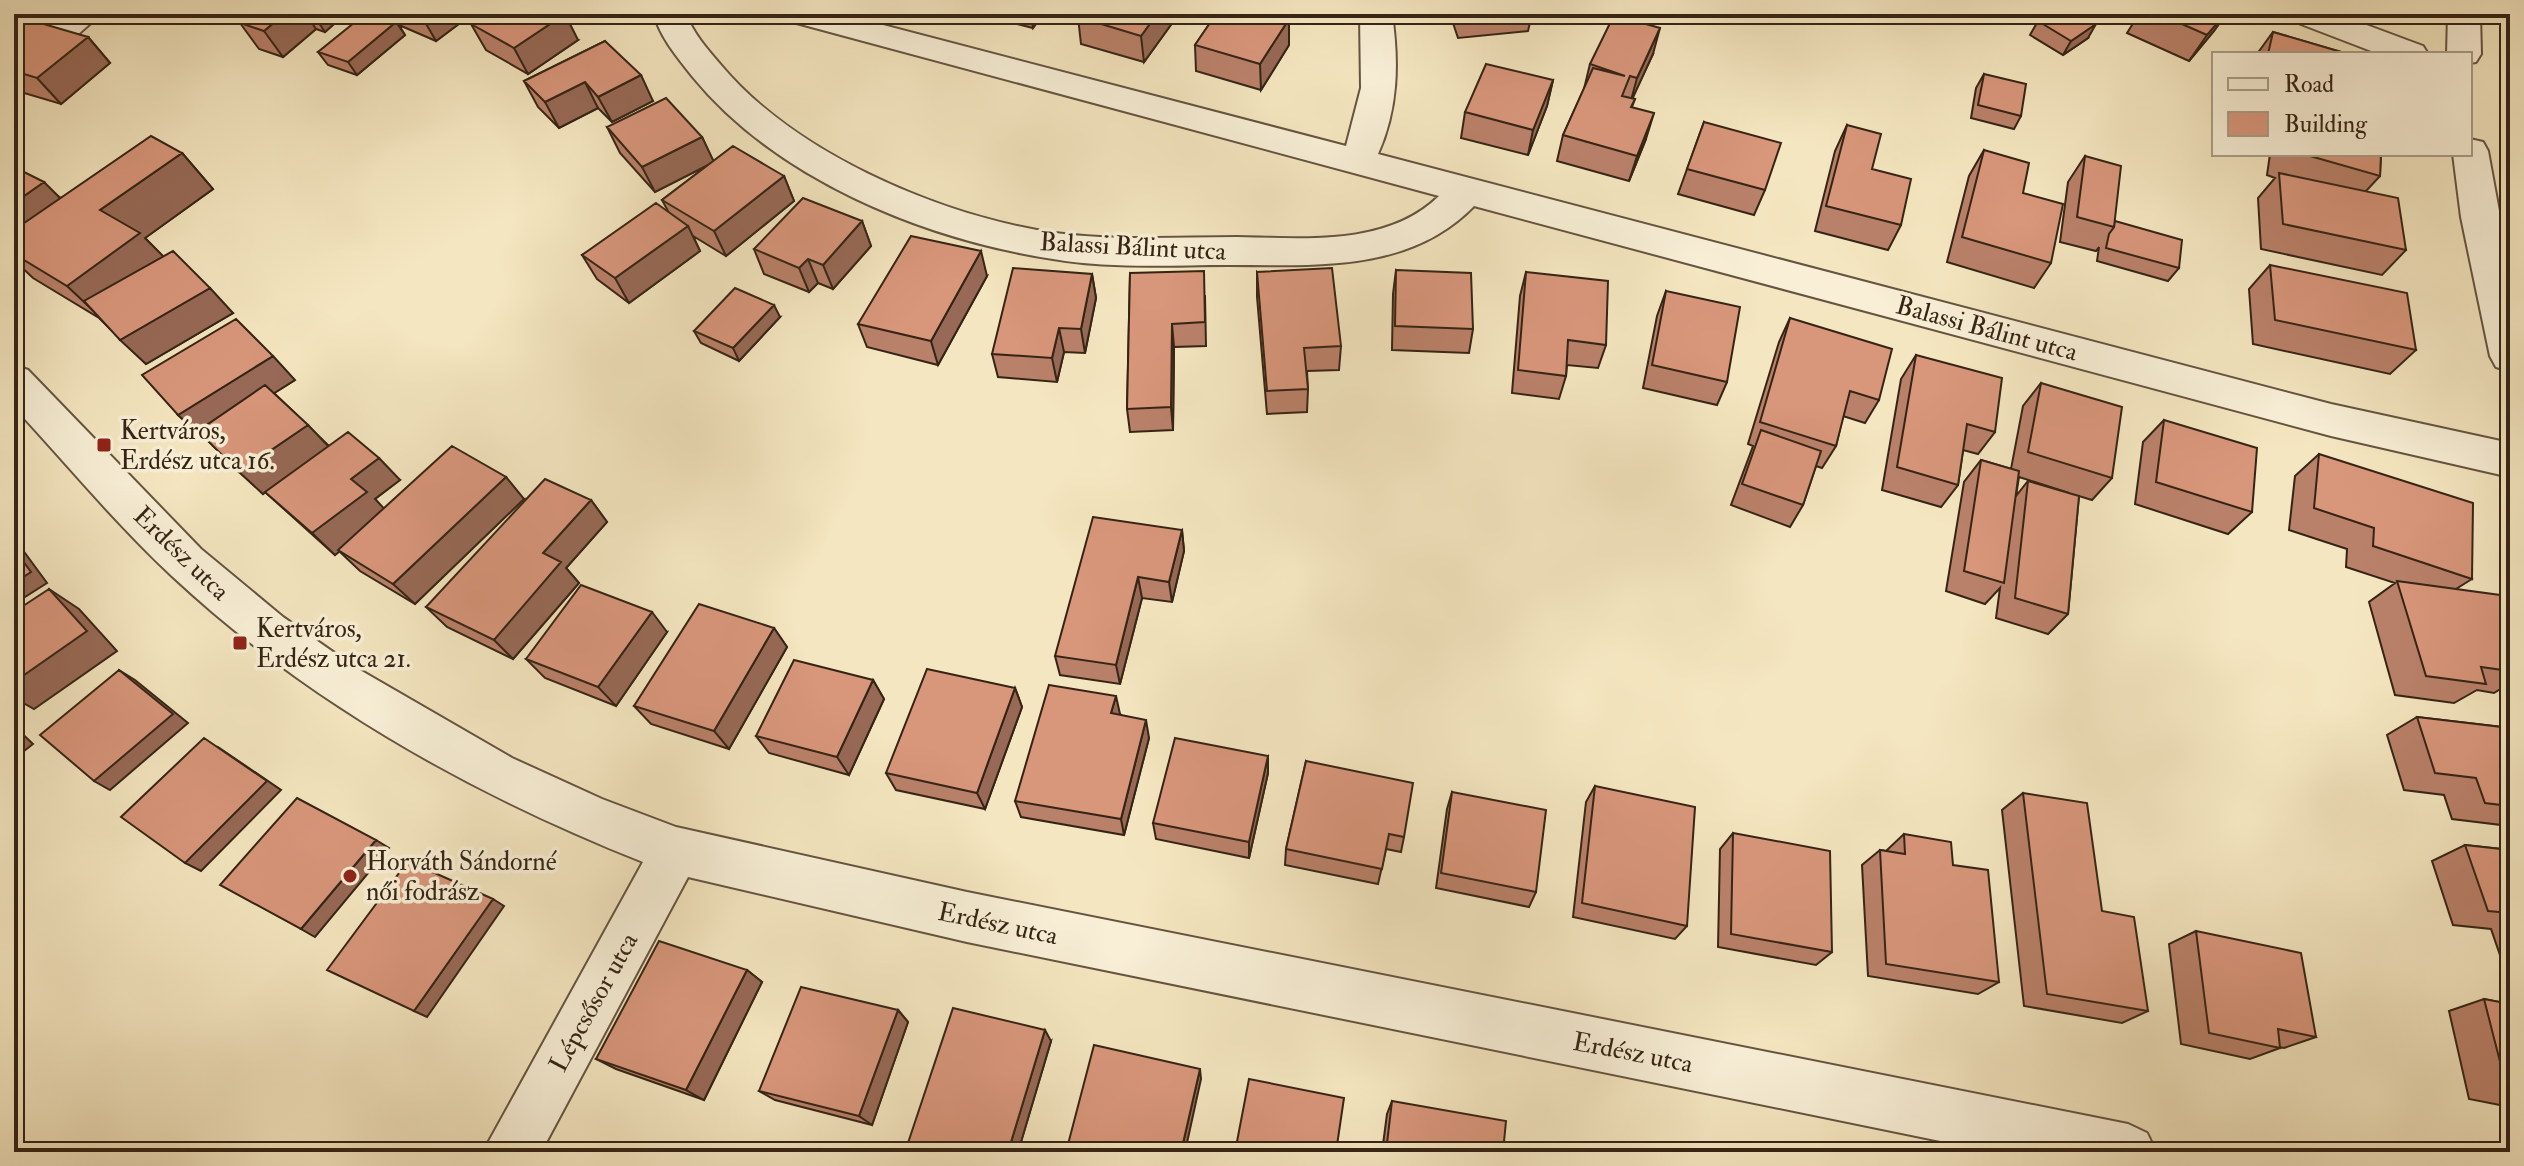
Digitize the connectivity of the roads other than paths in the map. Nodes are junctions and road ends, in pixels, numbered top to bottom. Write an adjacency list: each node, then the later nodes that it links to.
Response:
1 (85, 14): 9 (street)
2 (670, 14): 12 (street, Balassi Bálint utca)
3 (801, 14): 11 (street, Balassi Bálint utca)
4 (1376, 14): 11 (street)
5 (2305, 14): 7 (street)
6 (2464, 14): 8 (street)
7 (2406, 52)
8 (2464, 52)
9 (14, 72)
10 (2471, 156): 13 (street)
11 (1358, 160): 12 (street, Balassi Bálint utca)
12 (1467, 190): 15 (street, Balassi Bálint utca)
13 (2510, 356)
14 (14, 381): 16 (street, Erdész utca)
15 (2510, 460)
16 (676, 851): 17 (street, Lépcsősor utca); 18 (street, Erdész utca)
17 (511, 1152)
18 (2128, 1152)

